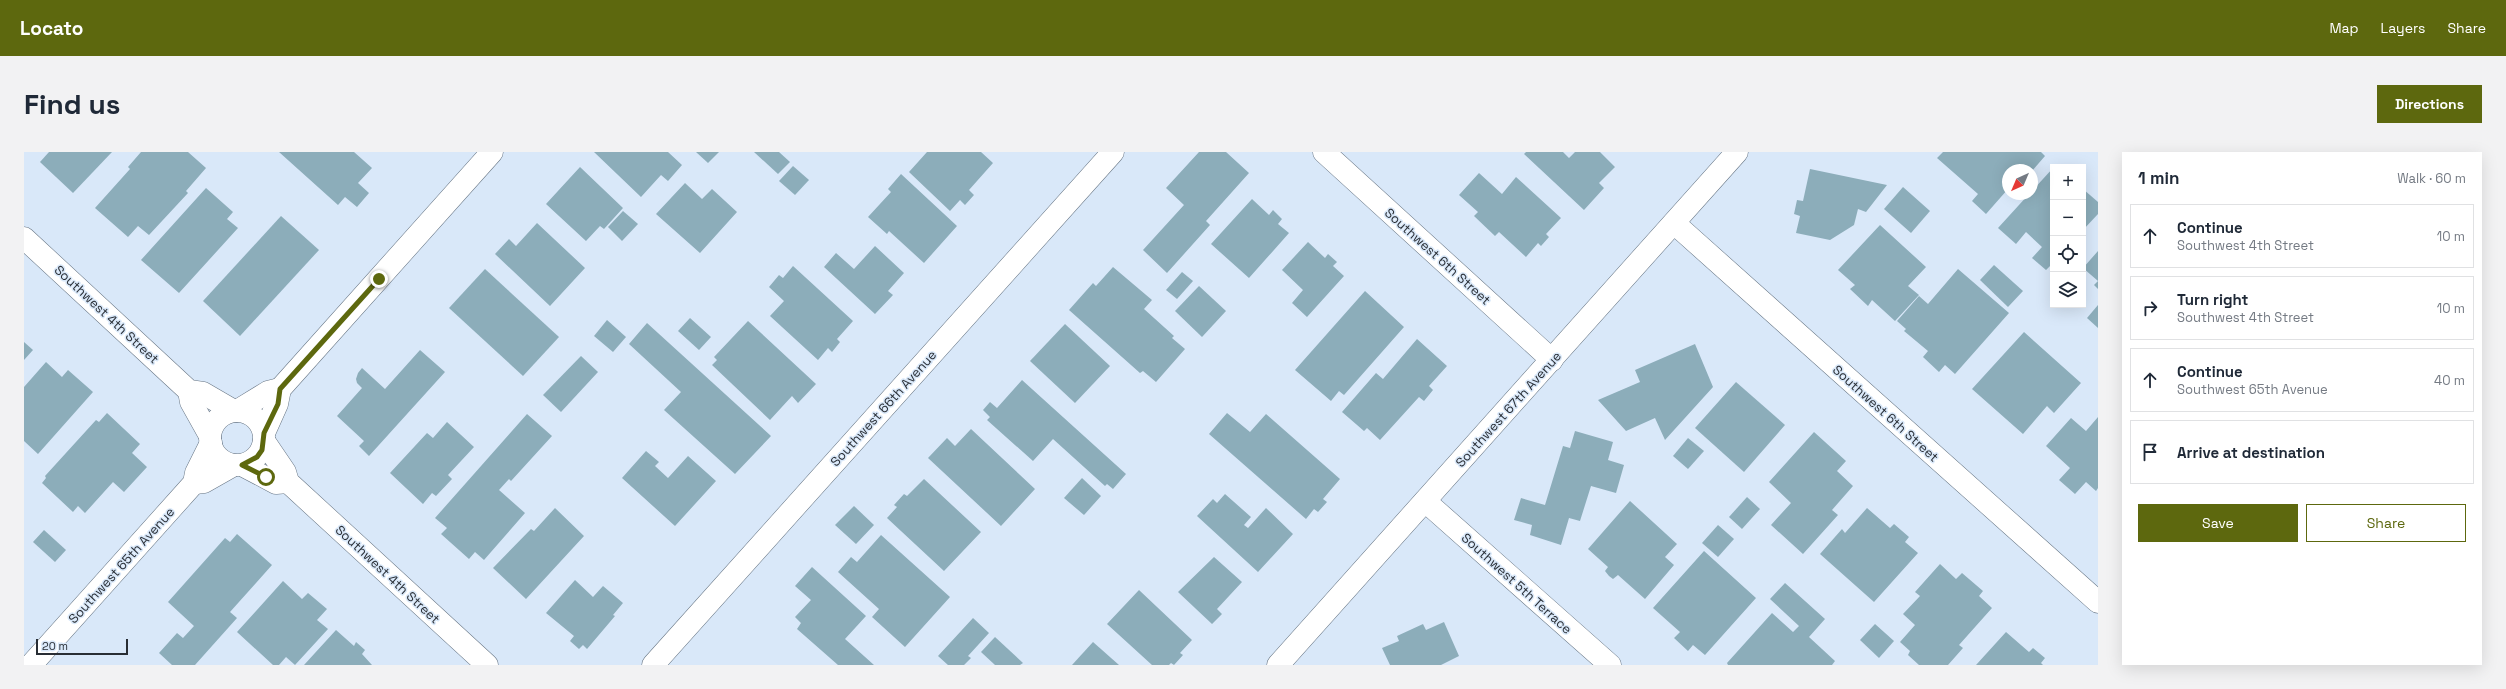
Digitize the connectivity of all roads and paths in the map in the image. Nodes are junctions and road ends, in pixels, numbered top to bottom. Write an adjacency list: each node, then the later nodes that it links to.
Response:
1 (492, 152): 8 (street)
2 (1113, 152): 20 (street, Southwest 66th Avenue)
3 (1324, 152): 7 (street, Southwest 6th Street)
4 (1737, 152): 5 (street, Southwest 67th Avenue)
5 (1674, 223): 7 (street, Southwest 67th Avenue); 17 (street, Southwest 6th Street)
6 (24, 238): 9 (street, Southwest 4th Street)
7 (1552, 360): 16 (street, Southwest 67th Avenue)
8 (280, 389): 10 (street); 11 (street)
9 (189, 391): 10 (street, Southwest 4th Street); 12 (street, Southwest 4th Street)
10 (235, 411): 11 (street, Southwest 4th Street); 12 (street)
11 (264, 437): 13 (street); 14 (street, Southwest 4th Street)
12 (211, 440): 13 (street, Southwest 4th Street); 15 (street, Southwest 65th Avenue)
13 (238, 465): 14 (street, Southwest 4th Street); 15 (street)
14 (288, 482): 19 (street, Southwest 4th Street)
15 (194, 483): 18 (street, Southwest 65th Avenue)
16 (1425, 501): 21 (street, Southwest 67th Avenue); 22 (street, Southwest 5th Terrace)
17 (2098, 602)
18 (31, 665)
19 (488, 665)
20 (653, 665)
21 (1278, 665)
22 (1610, 665)

